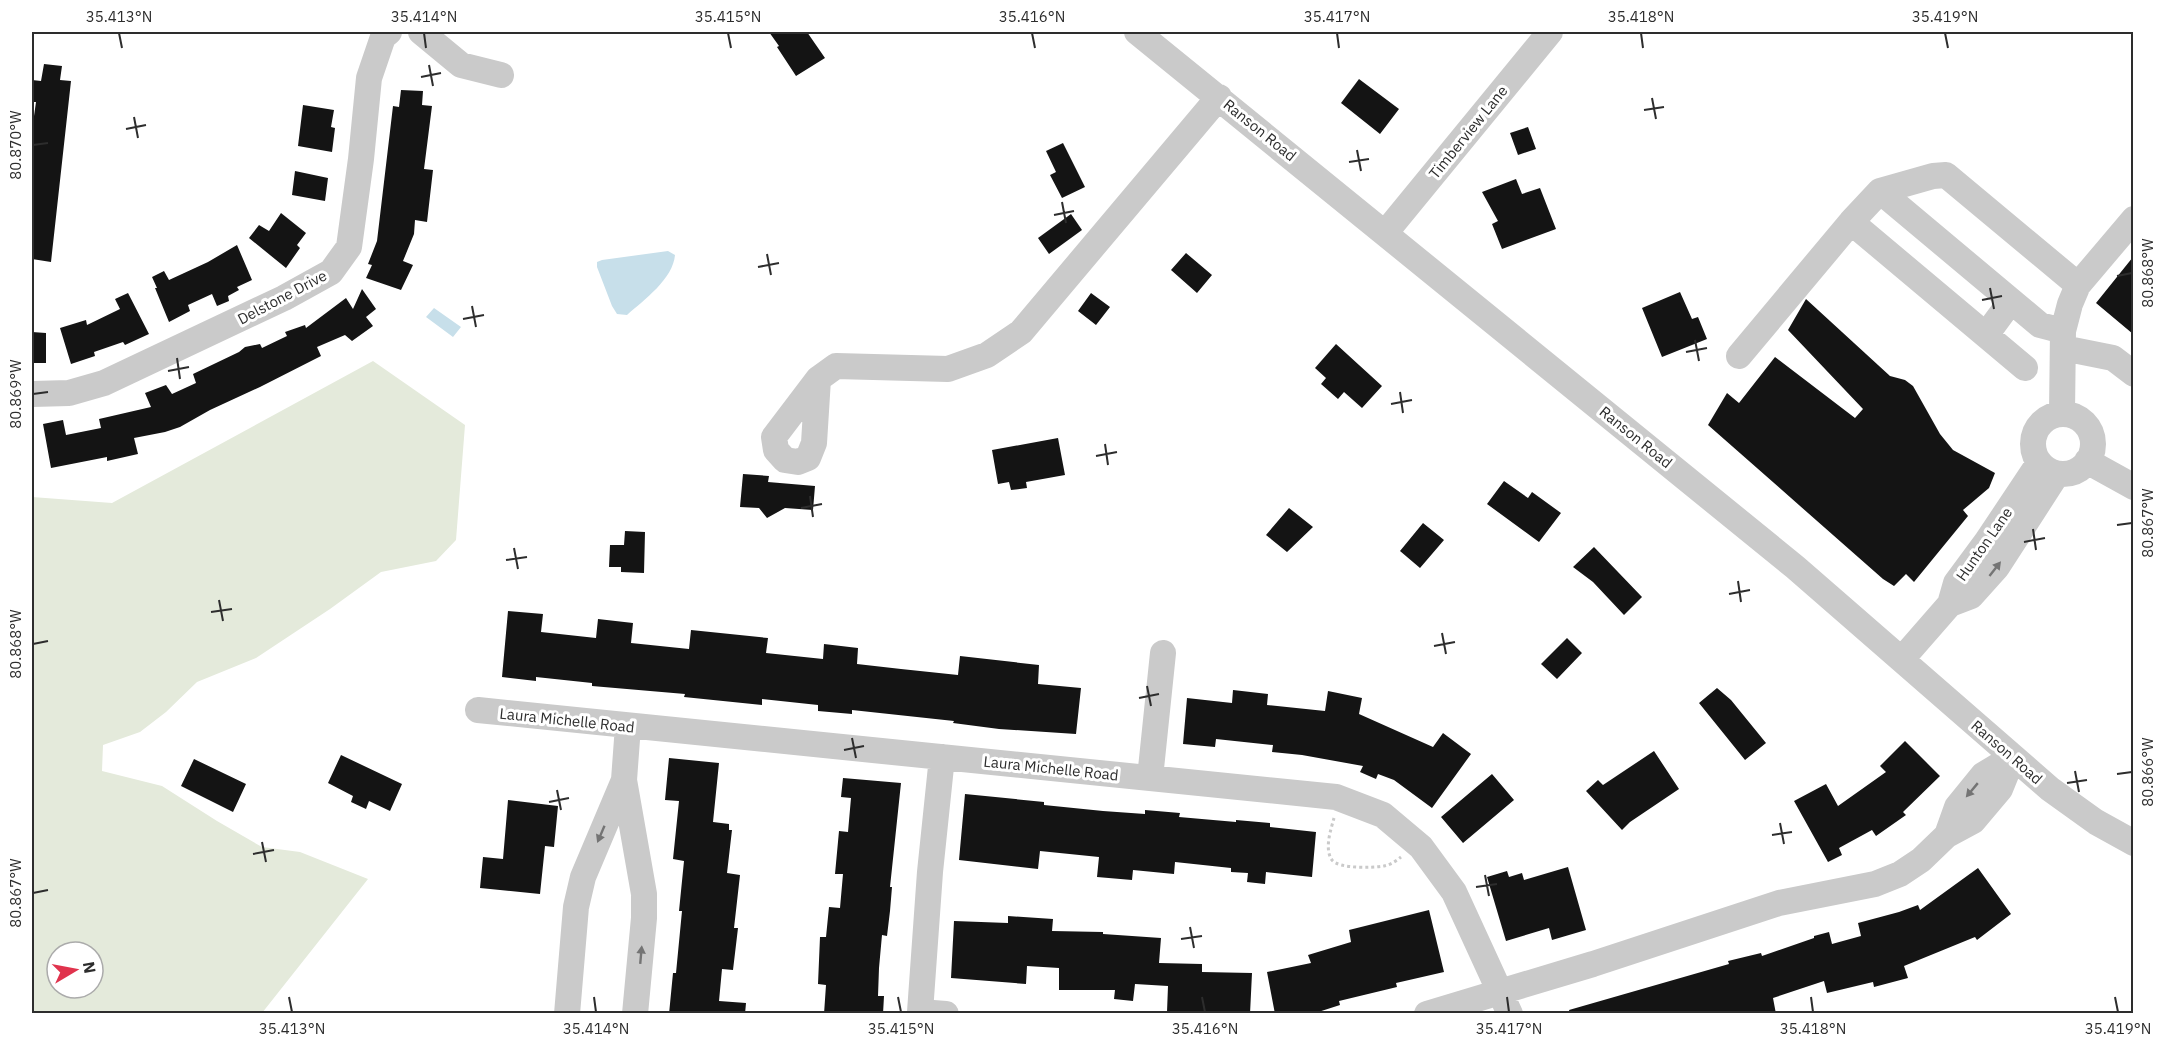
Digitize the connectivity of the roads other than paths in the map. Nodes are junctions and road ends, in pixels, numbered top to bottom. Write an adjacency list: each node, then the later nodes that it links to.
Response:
1 (389, 32): 19 (street, Delstone Drive)
2 (421, 32): 5 (street)
3 (1137, 32): 6 (street, Ranson Road)
4 (1550, 32): 10 (street, Timberview Lane)
5 (501, 75)
6 (1219, 97): 10 (street, Ranson Road); 18 (street)
7 (1880, 191): 9 (street); 11 (street); 12 (street)
8 (2133, 219): 11 (street)
9 (1851, 222): 13 (street); 15 (street)
10 (1386, 232): 25 (street, Ranson Road)
11 (2078, 285): 14 (street)
12 (2011, 301): 13 (street); 14 (street)
13 (1986, 335): 16 (street)
14 (2063, 339): 17 (street); 20 (street)
15 (1739, 356)
16 (2025, 368)
17 (2133, 374)
18 (818, 379)
19 (32, 394)
20 (2062, 413): 21 (street); 22 (street)
21 (2087, 461): 22 (street); 23 (street)
22 (2048, 468): 25 (street, Hunton Lane)
23 (2133, 487)
24 (1163, 652): 30 (street)
25 (1902, 659): 29 (street, Ranson Road)
26 (478, 710): 27 (street, Laura Michelle Road)
27 (628, 726): 28 (street, Laura Michelle Road); 31 (street)
28 (942, 757): 30 (street, Laura Michelle Road); 34 (street)
29 (2013, 757): 32 (street, Ranson Road); 33 (street)
30 (1150, 778): 33 (street, Laura Michelle Road)
31 (624, 780): 35 (street, one-way to 35); 36 (street, one-way to 31)
32 (2133, 843)
33 (1499, 991): 38 (street); 39 (street, Laura Michelle Road)
34 (920, 1013): 37 (street)
35 (567, 1014)
36 (635, 1014)
37 (946, 1014)
38 (1427, 1014)
39 (1510, 1014)

